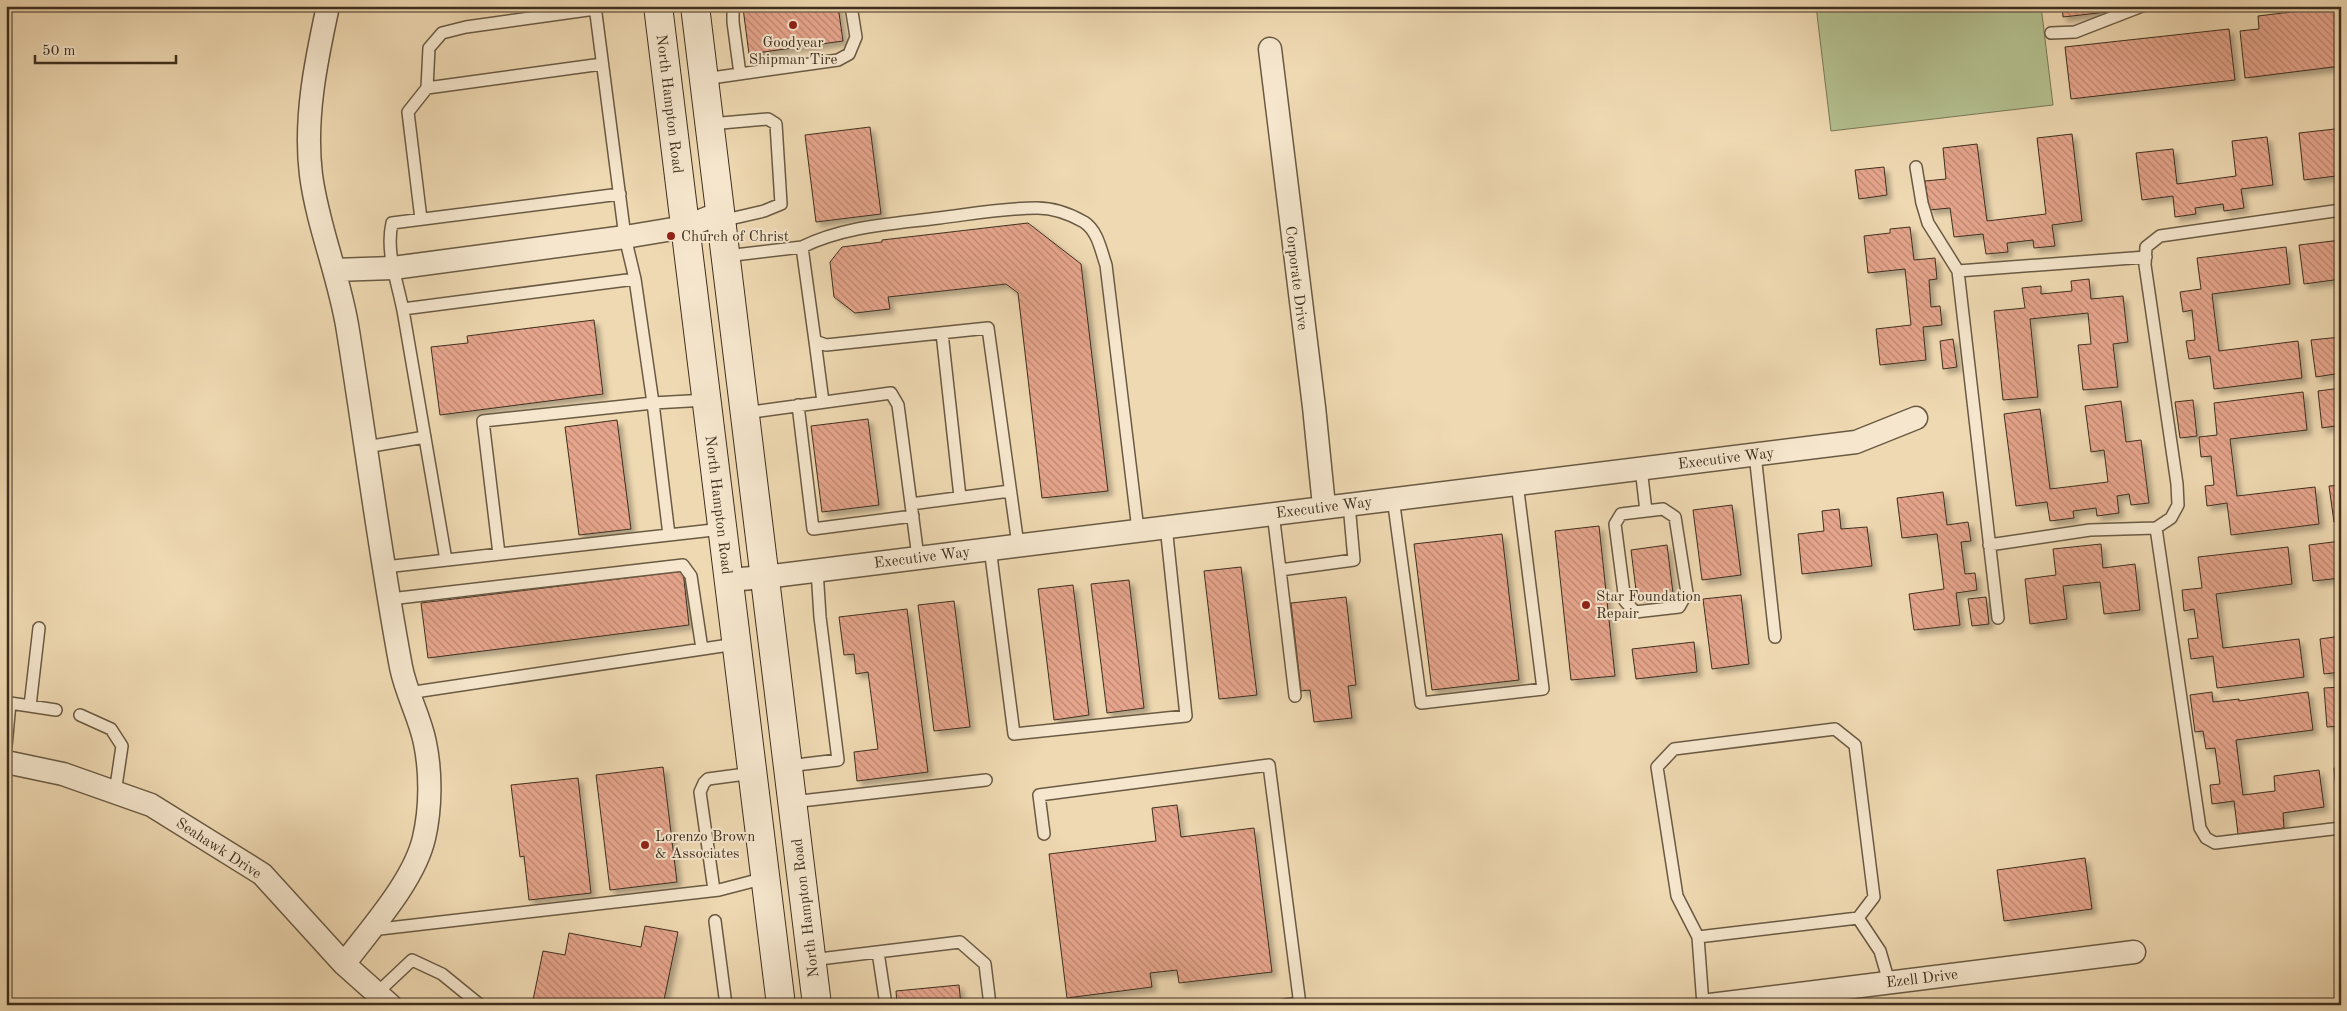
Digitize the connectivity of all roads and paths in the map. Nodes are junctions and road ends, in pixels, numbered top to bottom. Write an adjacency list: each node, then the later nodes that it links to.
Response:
1 (328, 6): 26 (street)
2 (658, 6): 20 (main road, North Hampton Road)
3 (695, 6): 12 (main road, North Hampton Road)
4 (733, 6): 11 (lane)
5 (851, 6): 11 (lane)
6 (595, 7): 10 (lane); 13 (lane)
7 (2136, 7): 8 (lane)
8 (2051, 33)
9 (1270, 49): 48 (street, Corporate Drive)
10 (602, 64): 13 (lane); 16 (lane)
11 (740, 74): 12 (lane)
12 (704, 79): 14 (main road, North Hampton Road)
13 (427, 88): 19 (lane)
14 (709, 124): 18 (main road, North Hampton Road); 18 (lane)
15 (1916, 167): 27 (lane)
16 (620, 194): 19 (lane); 21 (lane)
17 (2341, 210): 24 (lane)
18 (721, 217): 20 (street); 23 (main road, North Hampton Road)
19 (421, 219): 25 (lane)
20 (685, 227): 21 (street); 32 (main road, North Hampton Road)
21 (625, 236): 25 (street); 28 (lane)
22 (802, 247): 23 (lane); 31 (lane); 55 (lane)
23 (726, 256): 36 (main road, North Hampton Road)
24 (2146, 257): 27 (lane); 54 (lane)
25 (393, 268): 26 (street); 29 (lane)
26 (334, 270): 39 (street)
27 (1958, 271): 58 (lane)
28 (635, 279): 29 (lane); 34 (lane)
29 (403, 309): 38 (lane)
30 (942, 333): 31 (lane); 43 (lane); 44 (lane)
31 (815, 341): 33 (lane)
32 (706, 400): 34 (lane); 53 (main road, North Hampton Road)
33 (822, 402): 35 (lane); 46 (lane)
34 (653, 403): 56 (lane); 60 (lane)
35 (798, 406): 36 (lane); 51 (lane)
36 (745, 413): 66 (main road, North Hampton Road)
37 (1916, 418): 40 (street, Executive Way)
38 (425, 437): 39 (lane); 62 (lane)
39 (366, 448): 63 (street)
40 (1755, 454): 41 (street, Executive Way); 71 (lane)
41 (1641, 468): 42 (street, Executive Way); 49 (lane)
42 (1517, 483): 45 (street, Executive Way); 45 (lane)
43 (1010, 491): 44 (lane); 57 (lane)
44 (960, 498): 46 (lane)
45 (1393, 498): 47 (street, Executive Way)
46 (911, 504): 51 (lane)
47 (1349, 504): 48 (street, Executive Way); 65 (lane)
48 (1324, 506): 50 (street, Executive Way)
49 (1646, 511): 49 (lane)
50 (1273, 513): 52 (street, Executive Way); 65 (lane)
51 (913, 516): 61 (lane)
52 (1166, 526): 55 (street, Executive Way); 59 (lane)
53 (722, 528): 56 (lane); 67 (main road, North Hampton Road)
54 (2156, 528): 58 (lane); 87 (lane)
55 (1138, 530): 57 (street, Executive Way)
56 (669, 535): 60 (lane)
57 (1018, 545): 59 (street, Executive Way)
58 (1989, 545): 69 (lane)
59 (990, 548): 61 (street, Executive Way)
60 (499, 554): 62 (lane)
61 (918, 557): 64 (street, Executive Way)
62 (446, 560): 63 (lane)
63 (385, 567): 68 (street)
64 (817, 570): 66 (street, Executive Way); 82 (lane)
65 (1280, 570): 75 (lane)
66 (765, 577): 67 (street, Executive Way); 82 (main road, North Hampton Road)
67 (729, 580): 72 (main road, North Hampton Road)
68 (390, 600): 73 (lane); 74 (street)
69 (1998, 618)
70 (39, 628): 77 (lane)
71 (1775, 637)
72 (736, 644): 73 (lane); 83 (main road, North Hampton Road)
73 (702, 649): 74 (lane)
74 (408, 693): 93 (street)
75 (1295, 696)
76 (8, 703): 77 (lane); 80 (lane)
77 (30, 706): 78 (lane)
78 (56, 710)
79 (80, 715): 85 (lane)
80 (6, 746)
81 (6, 762): 85 (street, Seahawk Drive)
82 (788, 766): 86 (main road, North Hampton Road)
83 (753, 773): 89 (main road, North Hampton Road); 90 (lane)
84 (986, 780): 86 (lane)
85 (115, 793): 98 (street, Seahawk Drive)
86 (792, 802): 97 (main road, North Hampton Road)
87 (2341, 828)
88 (1044, 834): 101 (lane)
89 (766, 878): 90 (lane); 104 (main road, North Hampton Road)
90 (714, 890): 93 (lane)
91 (1858, 918): 94 (lane); 94 (lane); 99 (lane)
92 (715, 921): 103 (lane)
93 (370, 930): 98 (street)
94 (1698, 937): 109 (lane)
95 (878, 952): 97 (lane); 106 (lane); 107 (lane)
96 (2134, 952): 99 (street, Ezell Drive)
97 (812, 960): 105 (main road, North Hampton Road)
98 (344, 964): 100 (street, Seahawk Drive)
99 (1889, 982): 110 (street, Ezell Drive)
100 (383, 999): 102 (lane)
101 (1300, 1004): 108 (lane)
102 (480, 1005)
103 (726, 1005)
104 (781, 1005)
105 (817, 1005)
106 (886, 1005)
107 (990, 1005)
108 (1285, 1005)
109 (1703, 1005)
110 (1710, 1005)

